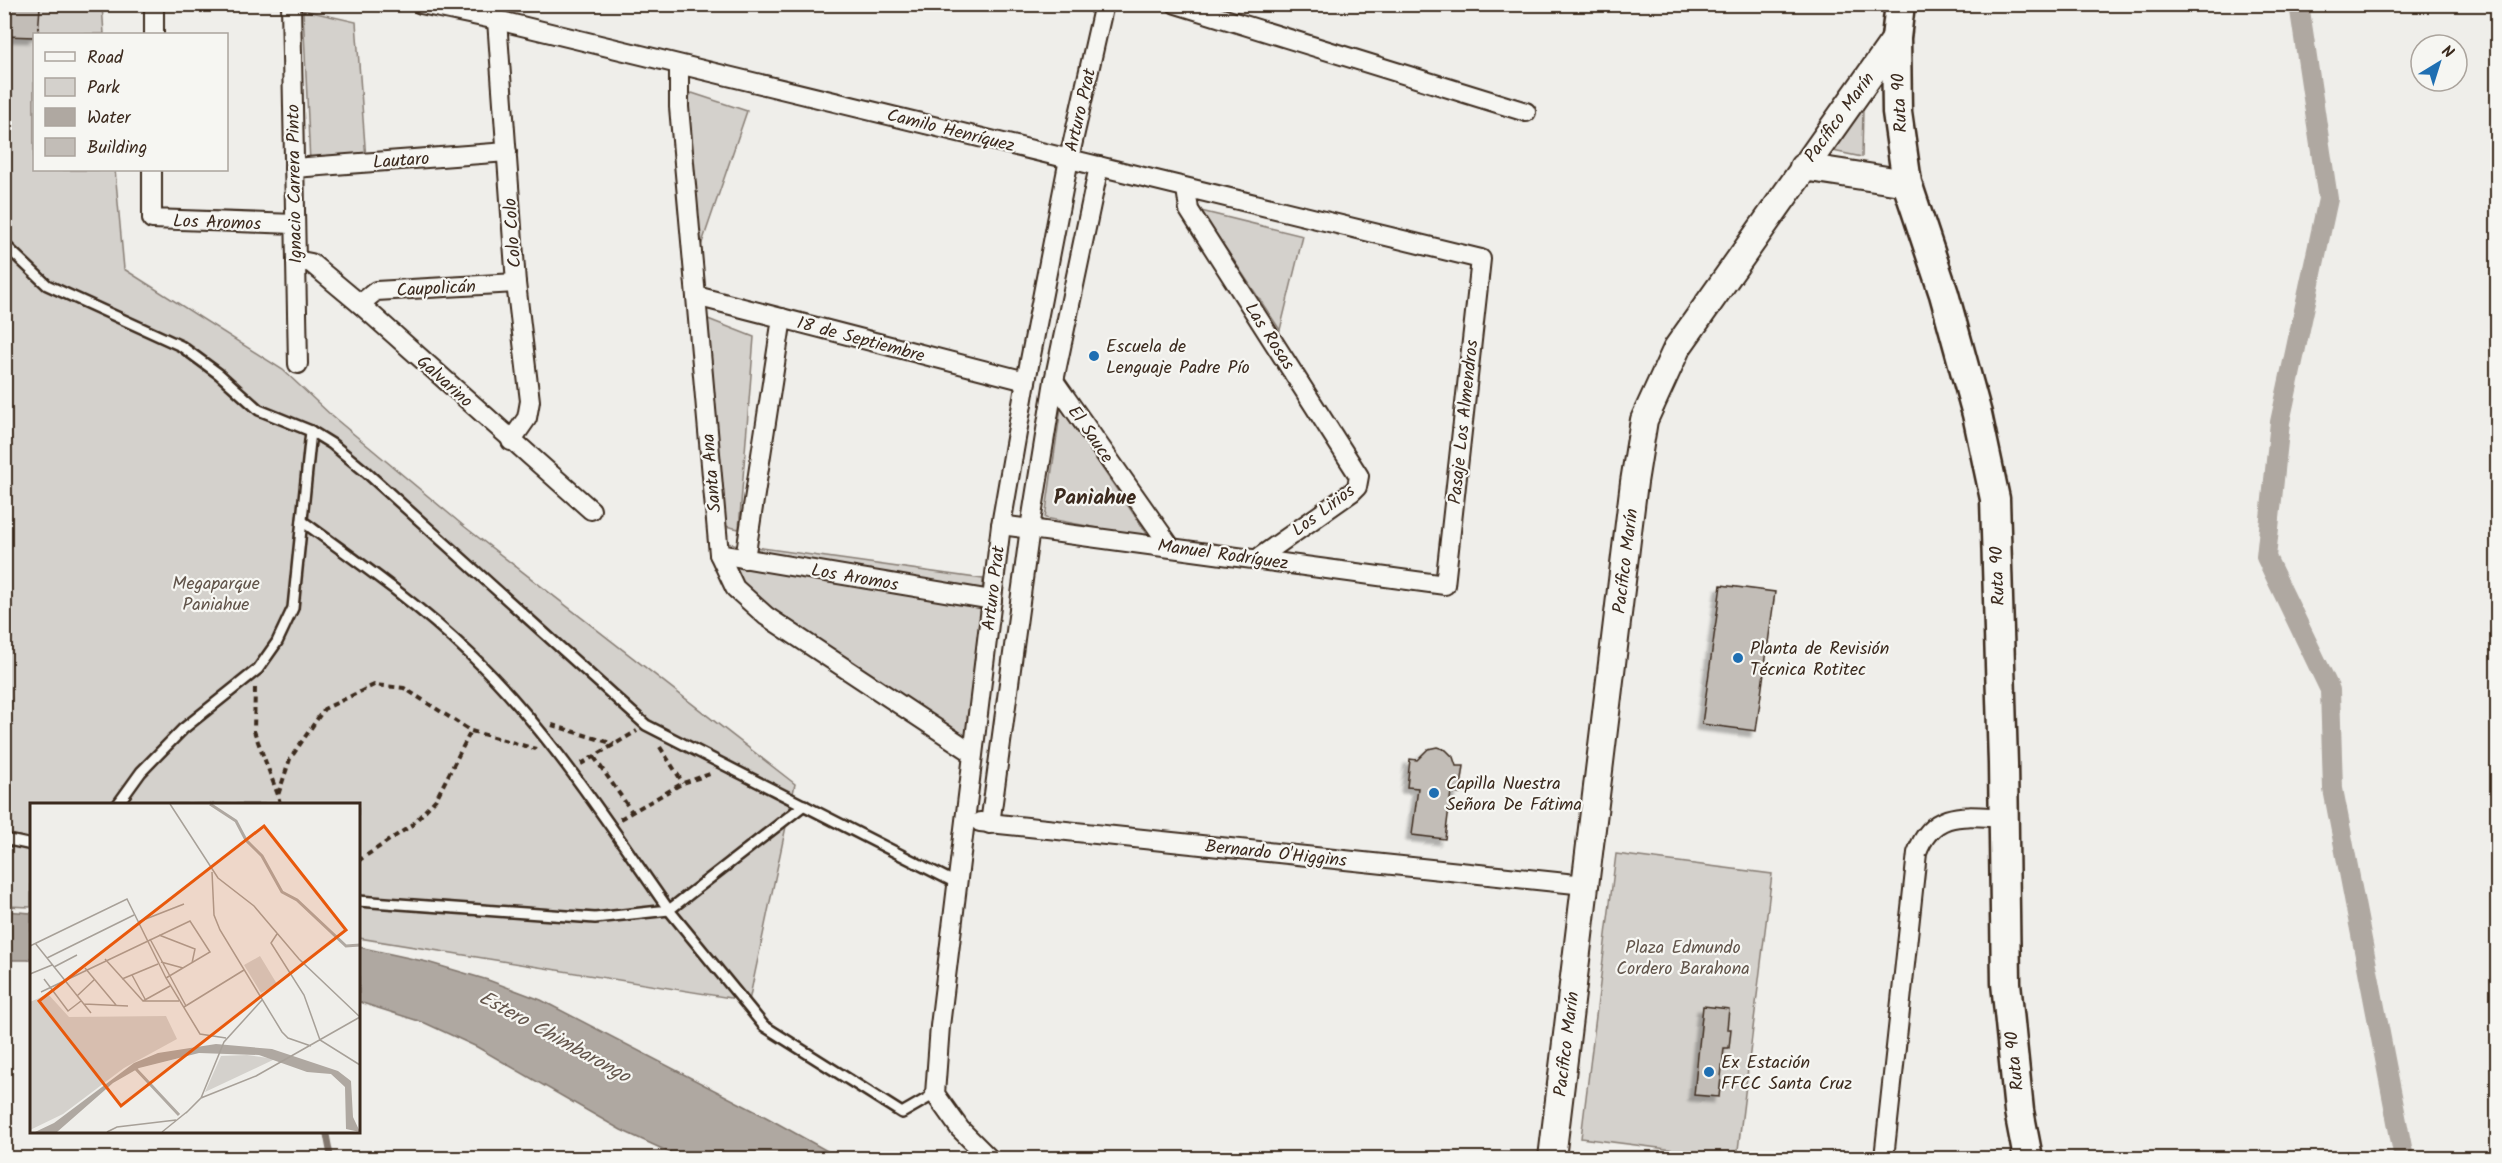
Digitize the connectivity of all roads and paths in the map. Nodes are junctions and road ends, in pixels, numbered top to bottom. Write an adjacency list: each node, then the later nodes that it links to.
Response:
1 (154, 4): 8 (street)
2 (291, 4): 16 (street, Ignacio Carrera Pinto)
3 (421, 4): 7 (street, Camilo Henríquez)
4 (1104, 4): 13 (street, Arturo Prat)
5 (1176, 4): 11 (street)
6 (1900, 4): 9 (main road, Ruta 90)
7 (497, 20): 10 (street, Camilo Henríquez); 12 (street, Colo Colo)
8 (154, 33)
9 (1896, 38): 15 (street, Pacífico Marín); 18 (main road, Ruta 90)
10 (679, 64): 13 (street, Camilo Henríquez); 25 (street, Santa Ana)
11 (1526, 112)
12 (507, 152): 16 (street, Lautaro); 24 (street, Colo Colo)
13 (1070, 159): 14 (street, Camilo Henríquez); 29 (street, Arturo Prat)
14 (1099, 166): 19 (street, Camilo Henríquez); 30 (street, Arturo Prat)
15 (1803, 167): 18 (street); 68 (street, Pacífico Marín)
16 (294, 168): 20 (street, Ignacio Carrera Pinto)
17 (152, 171): 20 (street, Los Aromos)
18 (1907, 183): 60 (main road, Ruta 90)
19 (1186, 188): 22 (street, Camilo Henríquez); 33 (street, Las Rosas)
20 (295, 224): 23 (street, Ignacio Carrera Pinto)
21 (4, 244): 31 (lane)
22 (1481, 259): 42 (street, Pasaje Los Almendros)
23 (296, 260): 26 (street, Galvarino); 28 (street, Ignacio Carrera Pinto)
24 (516, 283): 26 (street, Caupolicán); 32 (street, Colo Colo)
25 (696, 296): 27 (street, 18 de Septiembre); 39 (street, Santa Ana)
26 (360, 304): 32 (street, Galvarino)
27 (782, 318): 29 (street, 18 de Septiembre); 40 (street)
28 (298, 364)
29 (1026, 381): 36 (street, Arturo Prat)
30 (1054, 381): 37 (street, Arturo Prat); 38 (street, El Sauce)
31 (311, 431): 35 (lane); 46 (lane)
32 (511, 441): 34 (street, Galvarino)
33 (1359, 482): 41 (street, Los Lirios)
34 (591, 510)
35 (302, 521): 44 (lane); 45 (lane)
36 (1001, 525): 37 (street, Manuel Rodríguez); 43 (street, Arturo Prat)
37 (1030, 528): 38 (street, Manuel Rodríguez); 62 (street, Arturo Prat)
38 (1170, 546): 41 (street, Manuel Rodríguez)
39 (719, 554): 40 (street, Los Aromos); 49 (street, Santa Ana)
40 (746, 559): 43 (street, Los Aromos)
41 (1257, 559): 42 (street, Manuel Rodríguez)
42 (1446, 585)
43 (992, 600): 49 (street, Arturo Prat)
44 (258, 669): 55 (path); 56 (lane)
45 (530, 718): 48 (path); 50 (lane)
46 (646, 725): 48 (path); 52 (lane); 54 (path)
47 (471, 731): 50 (path); 55 (path); 66 (path)
48 (615, 744): 51 (path)
49 (973, 753): 61 (street, Arturo Prat)
50 (557, 755): 53 (lane)
51 (594, 757): 53 (path); 59 (path)
52 (730, 767): 54 (path); 58 (lane)
53 (570, 771): 63 (lane)
54 (682, 783): 59 (path)
55 (278, 795): 57 (path)
56 (119, 803)
57 (280, 803)
58 (804, 805): 67 (lane); 70 (lane)
59 (633, 812): 63 (path)
60 (2004, 818): 72 (street); 75 (main road, Ruta 90)
61 (966, 821): 62 (street, Bernardo O'Higgins); 67 (street, Arturo Prat)
62 (990, 824): 68 (street, Bernardo O'Higgins)
63 (609, 825): 70 (lane)
64 (4, 839): 65 (lane)
65 (30, 844)
66 (360, 860)
67 (956, 883): 71 (street, Arturo Prat)
68 (1585, 885): 74 (street, Pacífico Marín)
69 (360, 901): 70 (lane)
70 (669, 910): 71 (lane)
71 (935, 1094): 73 (street)
72 (1884, 1152)
73 (989, 1158)
74 (1552, 1158)
75 (2028, 1158)

